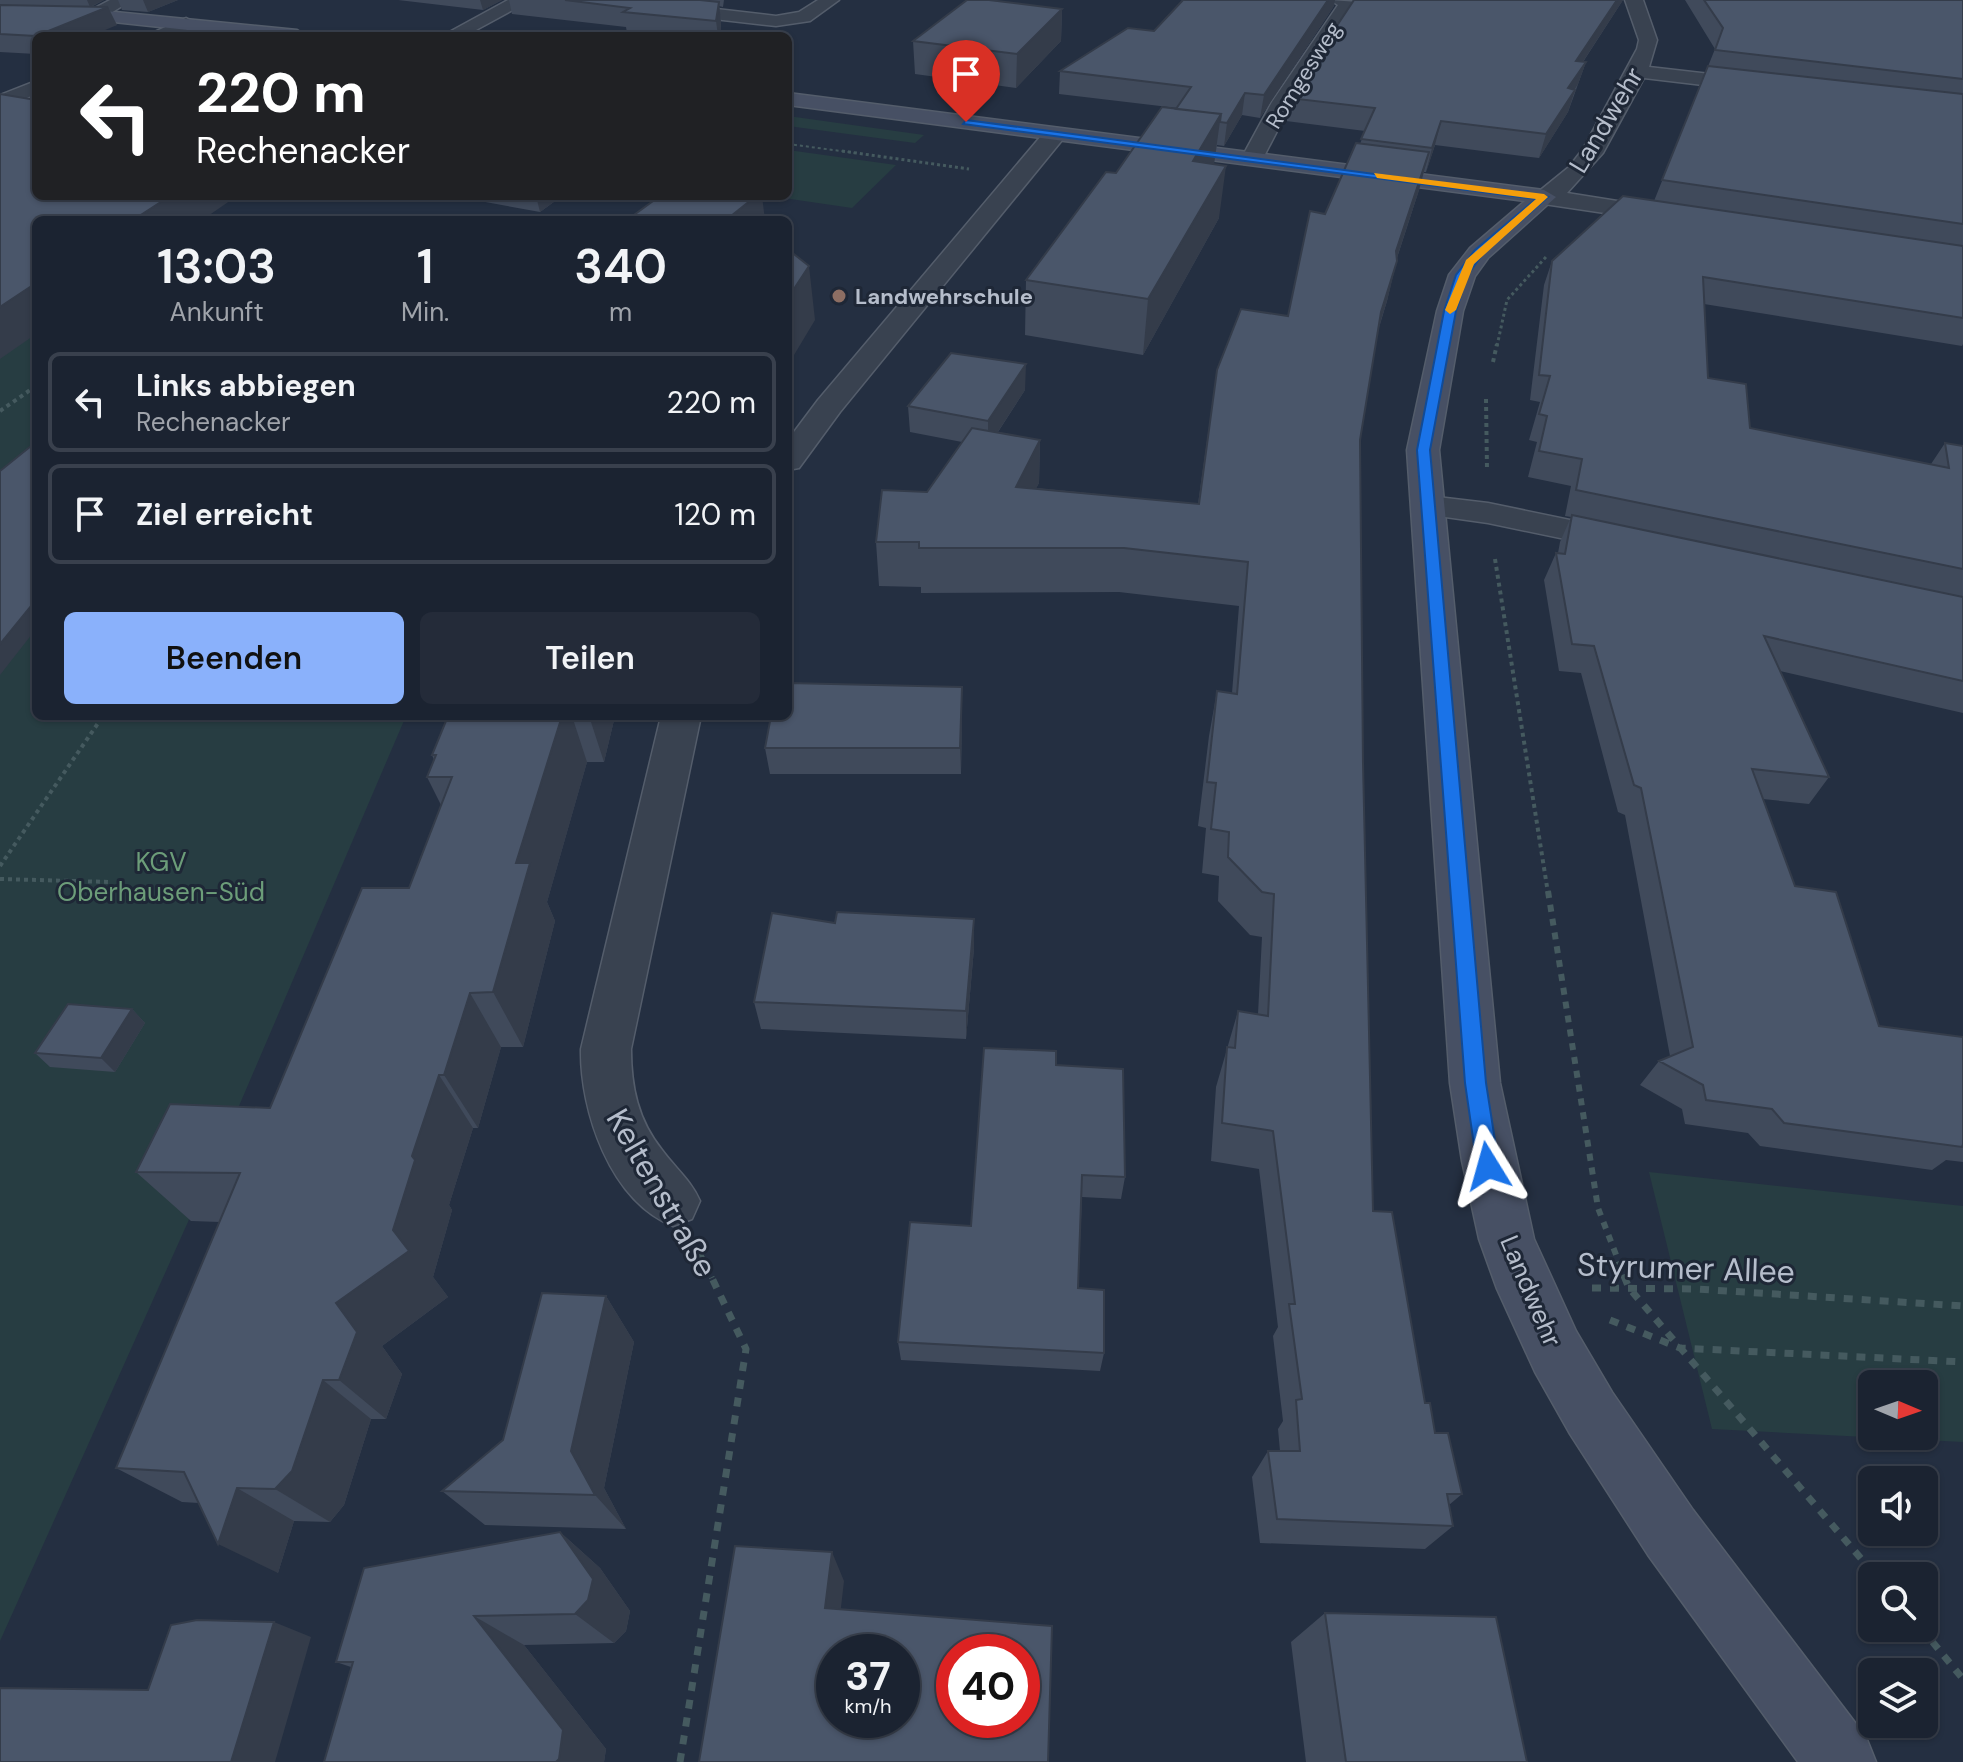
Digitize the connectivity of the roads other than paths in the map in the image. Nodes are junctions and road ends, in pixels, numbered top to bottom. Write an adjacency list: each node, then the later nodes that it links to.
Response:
1 (123, 0): 8 (street)
2 (522, 0): 12 (street)
3 (592, 0): 4 (street)
4 (830, 0)
5 (1339, 0): 19 (street, Romgesweg)
6 (1634, 0): 13 (street, Landwehr)
7 (0, 15): 8 (street)
8 (95, 15): 9 (street)
9 (186, 23): 10 (street); 11 (street)
10 (164, 32)
11 (263, 32)
12 (459, 32)
13 (1635, 71): 15 (street); 20 (street, Landwehr)
14 (32, 89): 17 (street)
15 (1788, 89)
16 (792, 100): 18 (street)
17 (0, 103)
18 (1055, 134): 19 (street); 22 (street)
19 (1252, 159): 20 (street)
20 (1544, 197): 21 (street); 23 (street, Landwehr)
21 (1702, 221)
22 (792, 456)
23 (1429, 506): 24 (street); 27 (street, Landwehr)
24 (1656, 549)
25 (680, 720): 26 (street, Keltenstraße)
26 (673, 1201)
27 (1841, 1762)

